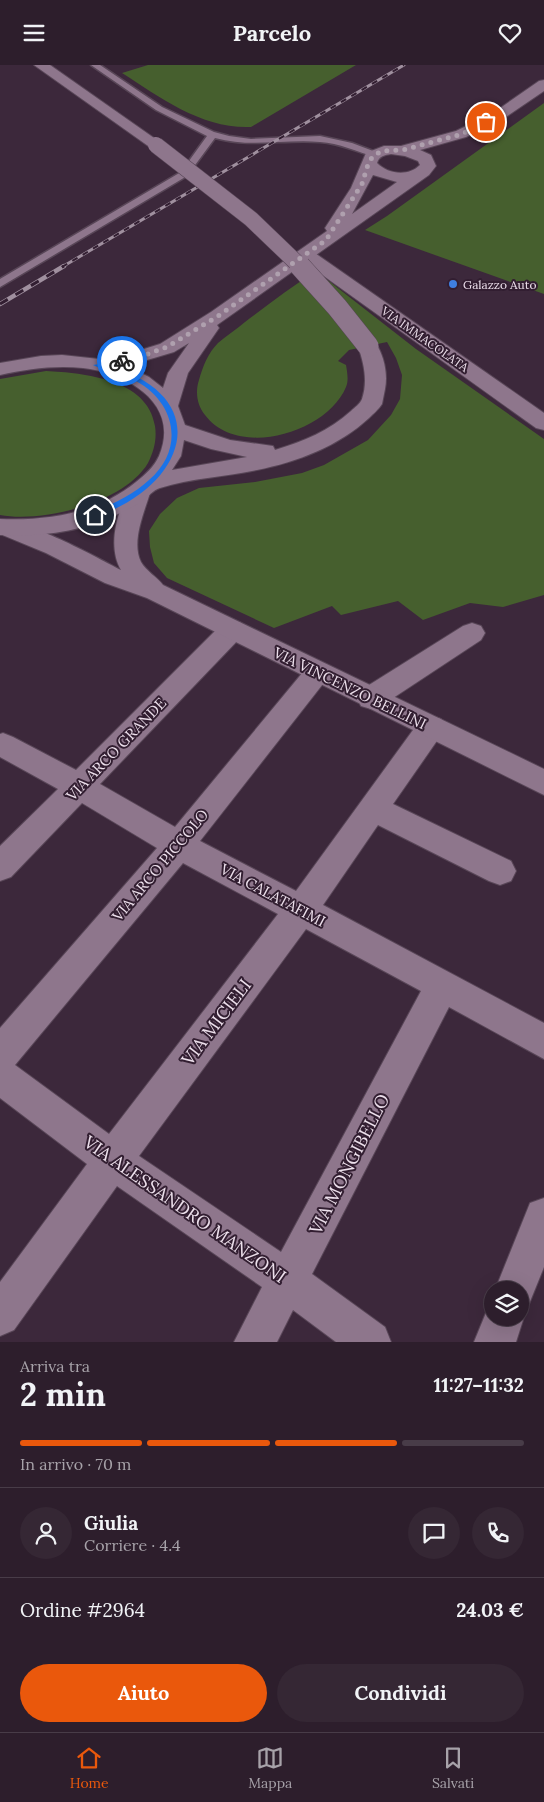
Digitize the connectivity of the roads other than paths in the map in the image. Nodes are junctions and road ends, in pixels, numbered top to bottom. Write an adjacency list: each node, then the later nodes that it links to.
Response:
1 (41, 65): 20 (main road, bridge)
2 (95, 65): 5 (lane)
3 (544, 84): 4 (main road)
4 (498, 116): 6 (main road); 7 (main road)
5 (214, 135): 8 (lane); 13 (lane)
6 (403, 150): 8 (main road); 10 (main road)
7 (458, 150)
8 (372, 159): 10 (main road); 11 (main road)
9 (442, 160): 10 (main road)
10 (423, 171): 11 (main road)
11 (326, 240): 12 (main road)
12 (306, 255): 14 (main road); 18 (main road, VIA IMMACOLATA)
13 (0, 284)
14 (218, 316): 15 (main road); 17 (main road)
15 (96, 365): 16 (main road); 17 (main road)
16 (0, 369)
17 (167, 406): 19 (main road)
18 (544, 423)
19 (175, 429): 20 (main road); 21 (main road)
20 (306, 448): 21 (main road)
21 (145, 487): 22 (main road); 23 (main road)
22 (3, 528): 23 (main road)
23 (156, 592): 24 (main road, VIA VINCENZO BELLINI)
24 (232, 630): 26 (main road, VIA VINCENZO BELLINI); 31 (main road, VIA ARCO GRANDE)
25 (472, 633): 27 (main road)
26 (317, 673): 27 (main road, VIA VINCENZO BELLINI); 33 (main road, VIA ARCO PICCOLO)
27 (371, 698): 28 (main road, VIA VINCENZO BELLINI)
28 (431, 727): 30 (main road, VIA VINCENZO BELLINI); 32 (main road, VIA MICIELI)
29 (3, 745): 31 (main road, VIA CALATAFIMI)
30 (544, 783)
31 (79, 786): 33 (main road, VIA CALATAFIMI); 34 (main road, VIA ARCO GRANDE)
32 (373, 808): 35 (main road); 36 (main road, VIA MICIELI)
33 (179, 845): 36 (main road, VIA CALATAFIMI); 39 (main road, VIA ARCO PICCOLO)
34 (0, 867)
35 (500, 871)
36 (300, 911): 37 (main road, VIA CALATAFIMI); 41 (main road, VIA MICIELI)
37 (442, 985): 38 (main road, VIA CALATAFIMI); 43 (main road, VIA MONGIBELLO)
38 (544, 1042)
39 (0, 1055)
40 (0, 1076): 41 (main road, VIA ALESSANDRO MANZONI)
41 (113, 1160): 43 (main road, VIA ALESSANDRO MANZONI); 45 (main road, VIA MICIELI)
42 (542, 1227): 44 (main road)
43 (288, 1281): 47 (main road, VIA MONGIBELLO); 48 (main road, VIA ALESSANDRO MANZONI)
44 (519, 1281)
45 (0, 1316)
46 (501, 1326): 49 (main road)
47 (255, 1342)
48 (370, 1342)
49 (495, 1342)

